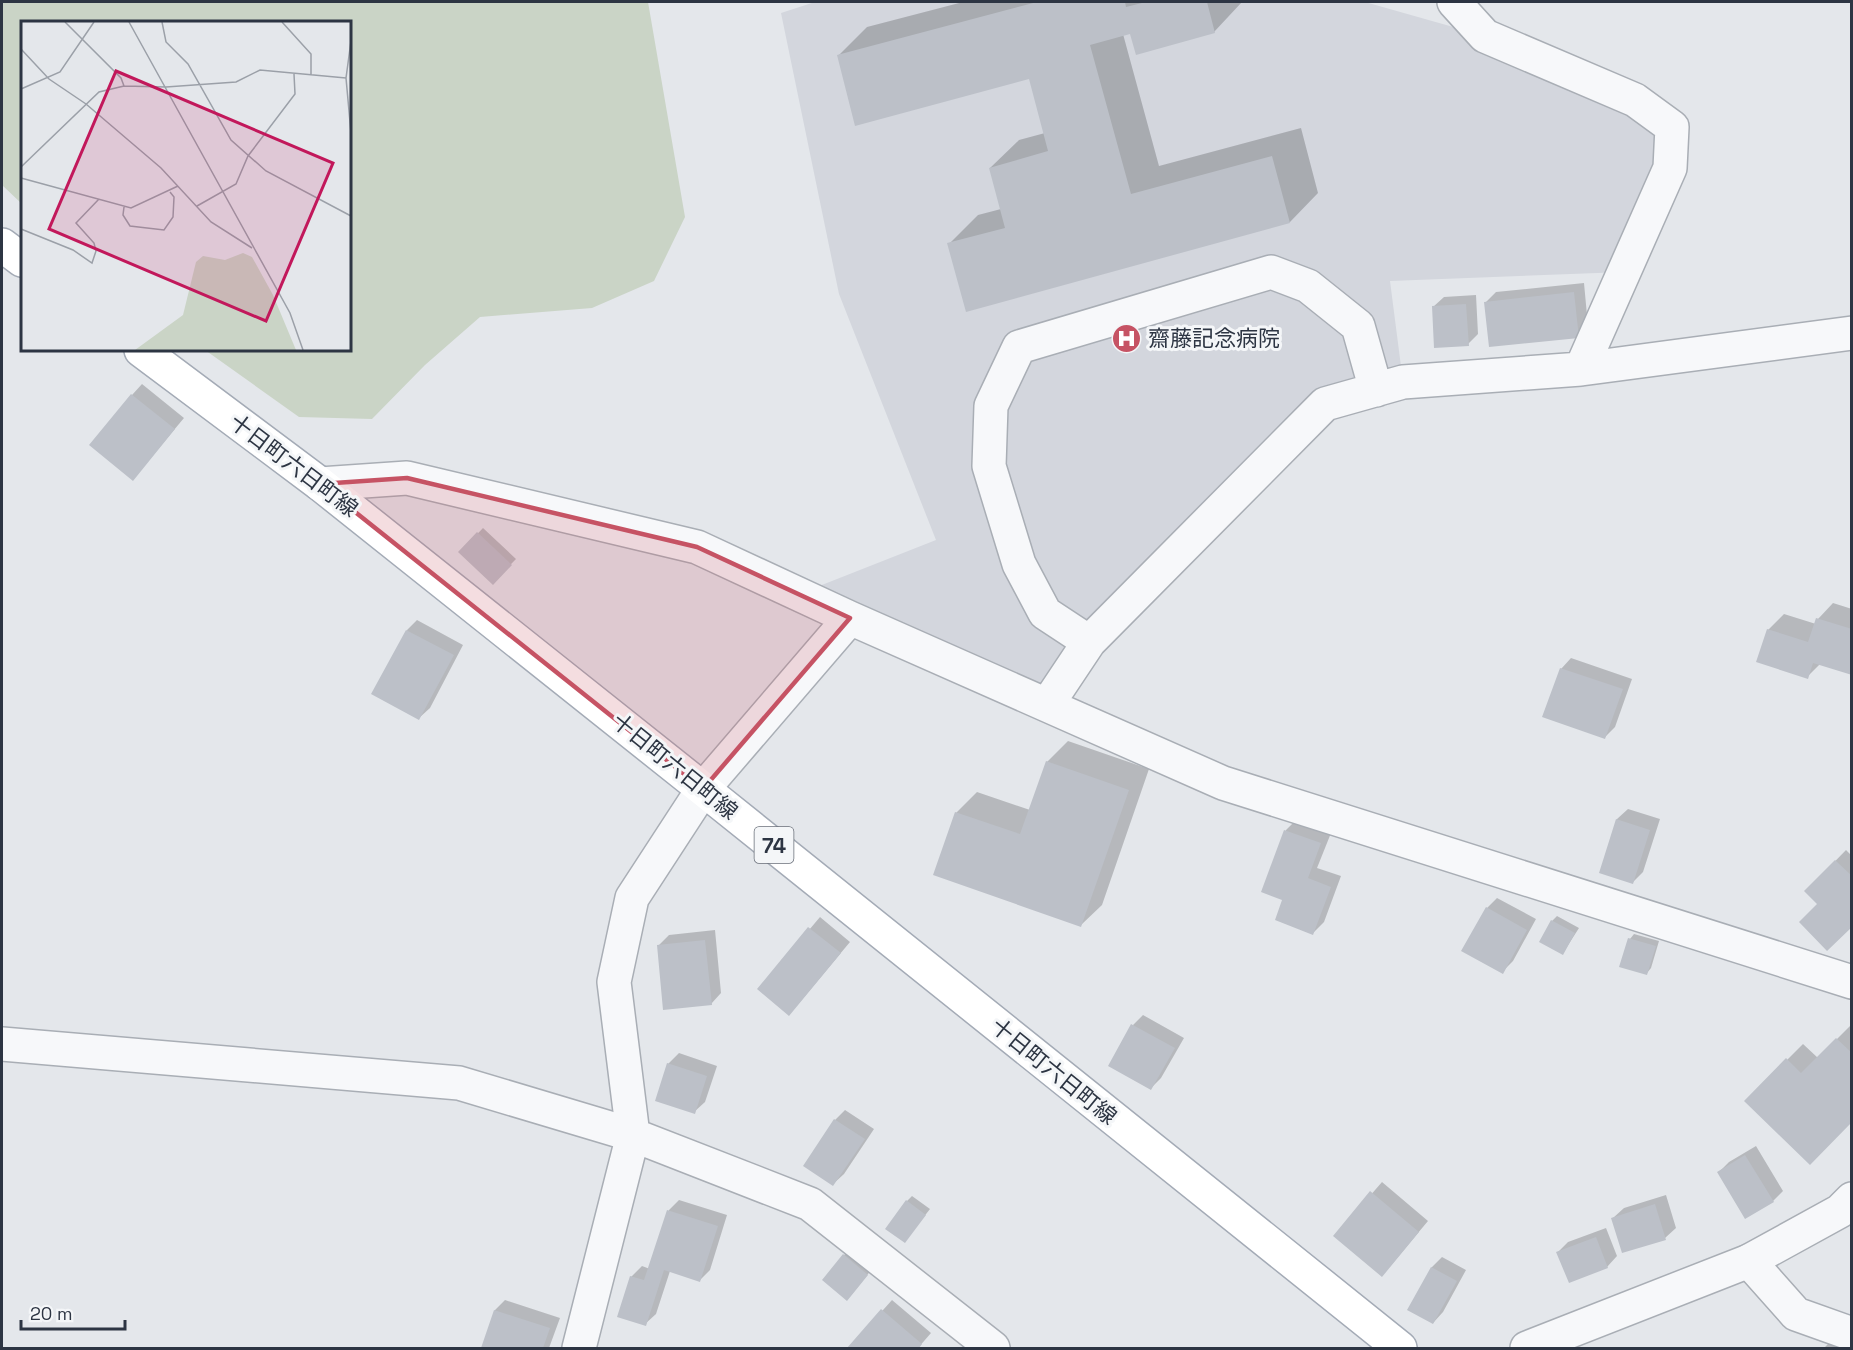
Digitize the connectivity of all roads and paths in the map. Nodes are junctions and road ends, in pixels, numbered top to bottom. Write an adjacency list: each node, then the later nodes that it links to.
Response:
1 (1454, 2): 6 (street)
2 (2, 245): 3 (main road)
3 (21, 259)
4 (1851, 333): 6 (street)
5 (142, 351): 8 (main road, 十日町六日町線 / 74)
6 (1581, 369): 7 (street)
7 (1376, 390): 10 (street); 10 (street)
8 (320, 484): 9 (street); 12 (main road, 十日町六日町線 / 74)
9 (850, 618): 11 (street); 12 (street)
10 (1089, 642): 11 (street)
11 (1047, 705): 13 (street)
12 (704, 789): 15 (street); 21 (main road, 十日町六日町線 / 74)
13 (1851, 982)
14 (2, 1044): 15 (street)
15 (633, 1136): 19 (street); 20 (street)
16 (1851, 1199): 17 (street)
17 (1749, 1262): 18 (street); 22 (street)
18 (1851, 1334)
19 (579, 1348)
20 (993, 1348)
21 (1400, 1348)
22 (1527, 1348)

